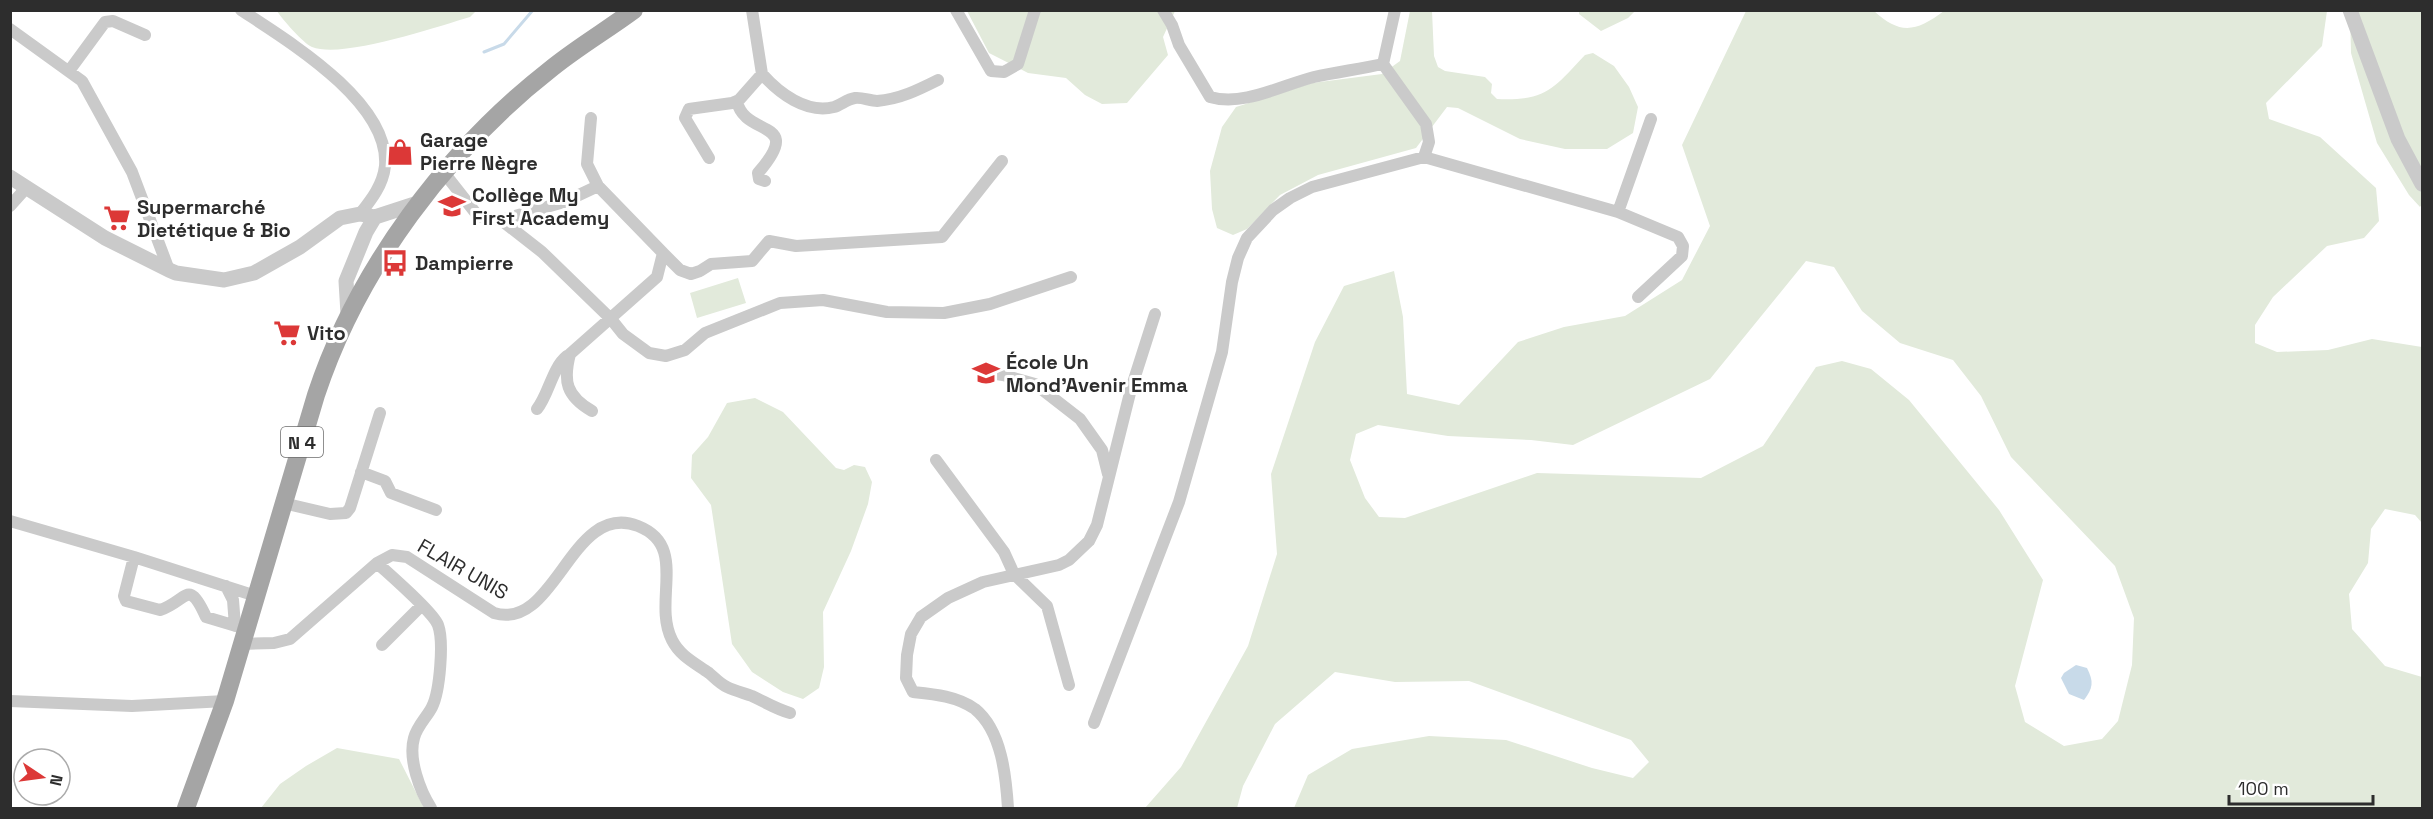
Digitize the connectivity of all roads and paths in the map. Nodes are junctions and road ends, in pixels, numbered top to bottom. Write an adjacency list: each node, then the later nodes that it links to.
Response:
1 (241, 10): 30 (street)
2 (634, 10): 21 (main road, N 4)
3 (752, 10): 13 (street)
4 (956, 10): 5 (street)
5 (1035, 10)
6 (1162, 10): 11 (street)
7 (1395, 10): 11 (street)
8 (2350, 10): 24 (street)
9 (10, 29): 12 (street)
10 (145, 35): 12 (street)
11 (1383, 64): 18 (street)
12 (69, 71): 33 (street)
13 (762, 74): 14 (street); 15 (street)
14 (938, 80)
15 (737, 101): 19 (street); 23 (street)
16 (591, 118): 25 (street)
17 (1651, 119): 29 (street)
18 (1424, 157): 29 (street); 62 (street)
19 (709, 158)
20 (1002, 161): 32 (street)
21 (445, 174): 27 (main road, N 4); 31 (street)
22 (10, 177): 26 (street)
23 (765, 181)
24 (2422, 184)
25 (598, 186): 31 (street); 32 (street)
26 (27, 188): 28 (street); 33 (street)
27 (421, 202): 30 (street); 36 (main road, N 4)
28 (10, 206)
29 (1618, 212): 35 (street)
30 (368, 215): 33 (street); 36 (street)
31 (501, 220): 38 (street)
32 (663, 254): 38 (street)
33 (169, 270)
34 (1071, 278): 38 (street)
35 (1638, 297)
36 (348, 314): 47 (main road, N 4)
37 (1155, 314): 46 (street)
38 (611, 319): 39 (street)
39 (570, 354): 41 (street); 42 (street)
40 (982, 372): 46 (street)
41 (537, 409)
42 (592, 411)
43 (380, 412): 45 (street)
44 (936, 460): 52 (street)
45 (361, 472): 47 (street); 48 (street)
46 (1109, 478): 52 (street)
47 (283, 503): 54 (main road, N 4)
48 (436, 510)
49 (10, 521): 50 (street)
50 (134, 557): 53 (street); 56 (street, FLAIR UNIS)
51 (377, 563): 55 (street); 56 (street, FLAIR UNIS); 61 (street, FLAIR UNIS)
52 (1014, 574): 58 (street); 65 (street)
53 (226, 586): 54 (street); 56 (street)
54 (255, 596): 56 (main road, N 4)
55 (421, 606): 57 (street); 64 (street)
56 (241, 633): 59 (main road, N 4)
57 (382, 645)
58 (1069, 685)
59 (225, 701): 60 (street); 63 (main road, N 4)
60 (10, 702)
61 (790, 713)
62 (1094, 723)
63 (186, 808)
64 (431, 808)
65 (1008, 808)

